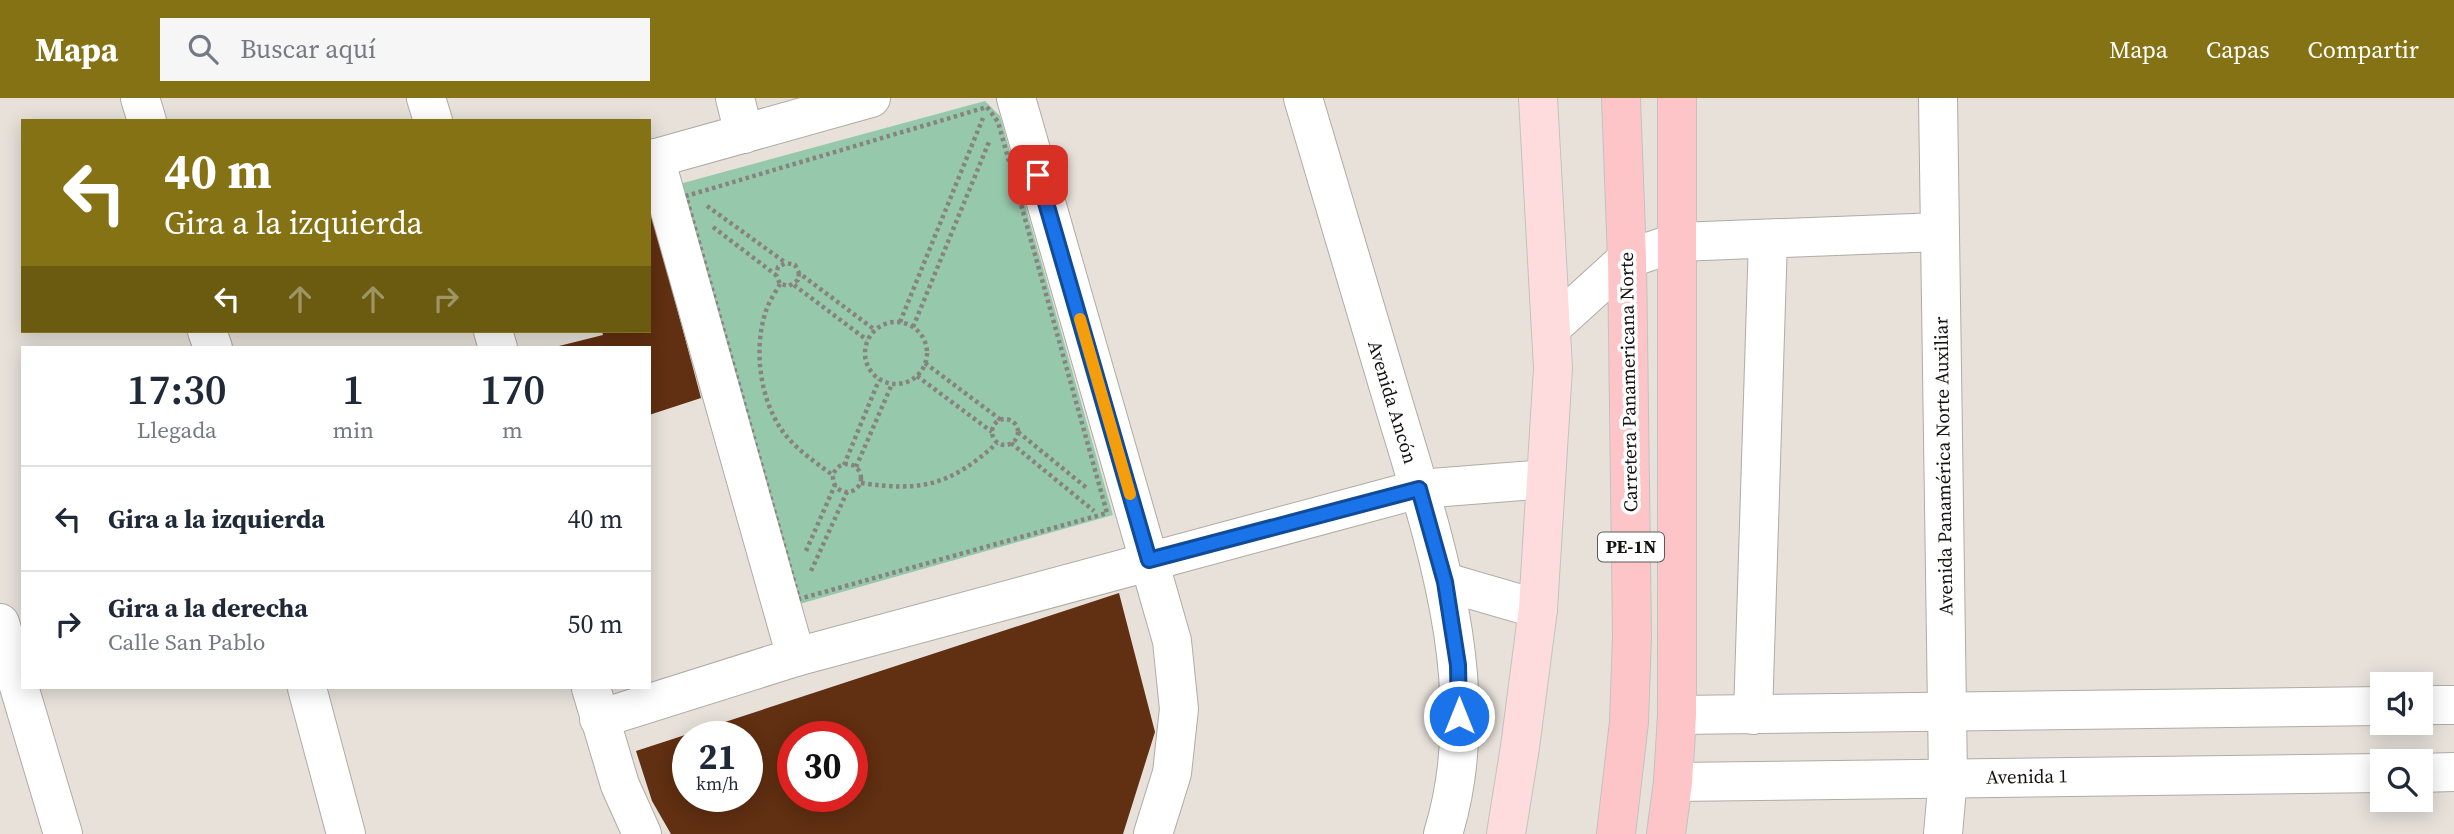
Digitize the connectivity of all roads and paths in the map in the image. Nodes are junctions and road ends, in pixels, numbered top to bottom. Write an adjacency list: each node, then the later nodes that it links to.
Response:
1 (141, 98): 11 (street)
2 (426, 98): 12 (street)
3 (871, 98): 10 (street)
4 (1303, 98): 47 (street, Avenida Ancón)
5 (1538, 98): 29 (main road)
6 (1621, 98): 21 (highway, Carretera Panamericana Norte / PE-1N)
7 (1677, 98): 20 (highway, PE-1N)
8 (1938, 98): 18 (street, Avenida Panamérica Norte Auxiliar)
9 (1000, 109): 14 (path); 27 (path); 28 (path); 49 (path); 52 (street)
10 (739, 116): 13 (street)
11 (146, 119)
12 (432, 119)
13 (652, 159): 61 (street)
14 (691, 194): 15 (path); 22 (path)
15 (690, 209): 16 (path); 55 (path)
16 (701, 217)
17 (712, 226): 24 (path)
18 (1940, 232): 19 (street); 69 (street, Avenida Panamérica Norte Auxiliar)
19 (1768, 239): 20 (street); 71 (street)
20 (1678, 242): 21 (street); 70 (highway, PE-1N)
21 (1627, 259): 29 (street); 83 (highway, Carretera Panamericana Norte / PE-1N)
22 (786, 262): 23 (path); 24 (path)
23 (799, 273): 26 (path); 30 (path)
24 (776, 275): 25 (path)
25 (780, 284): 26 (path); 43 (path)
26 (794, 285): 31 (path)
27 (900, 322): 28 (path); 30 (path)
28 (913, 327): 32 (path)
29 (1551, 328): 44 (main road)
30 (875, 330): 31 (path)
31 (867, 340): 34 (path)
32 (925, 363): 33 (path); 36 (path)
33 (917, 376): 35 (path); 37 (path)
34 (879, 380): 35 (path); 41 (path)
35 (892, 384): 42 (path)
36 (1001, 420): 37 (path); 38 (path)
37 (992, 432): 39 (path)
38 (1018, 432): 40 (path); 49 (path)
39 (997, 443): 40 (path); 45 (path)
40 (1010, 443): 50 (path)
41 (844, 465): 42 (path); 43 (path)
42 (856, 467): 45 (path)
43 (834, 476): 46 (path)
44 (1546, 479): 47 (street); 59 (main road)
45 (861, 483): 48 (path)
46 (835, 485): 48 (path); 51 (path)
47 (1419, 489): 52 (street); 56 (street, Avenida Ancón)
48 (846, 492): 54 (path)
49 (1104, 501): 50 (path)
50 (1098, 514): 58 (path)
51 (804, 556)
52 (1149, 560): 61 (street); 80 (street)
53 (799, 568): 55 (path)
54 (810, 575)
55 (794, 580): 58 (path)
56 (1445, 582): 59 (street); 81 (street, Avenida Ancón)
57 (804, 587): 58 (path)
58 (799, 599)
59 (1538, 609): 82 (main road)
60 (6, 628): 62 (street)
61 (796, 657): 65 (street)
62 (21, 682)
63 (23, 689): 77 (street)
64 (307, 689): 78 (street)
65 (595, 703): 79 (street)
66 (2433, 705): 67 (street)
67 (2454, 705)
68 (2370, 706): 69 (street)
69 (1947, 712): 71 (street); 75 (street, Avenida Panamérica Norte Auxiliar)
70 (1677, 715): 71 (street); 76 (highway, PE-1N)
71 (1753, 715)
72 (2454, 772): 74 (street)
73 (2370, 773): 75 (street, Avenida 1)
74 (2433, 773)
75 (1948, 777): 76 (street, Avenida 1); 85 (street, Avenida Panamérica Norte Auxiliar)
76 (1673, 782): 84 (highway, PE-1N)
77 (63, 834)
78 (346, 834)
79 (642, 834)
80 (1153, 834)
81 (1443, 834)
82 (1506, 834)
83 (1616, 834)
84 (1666, 834)
85 (1943, 834)

